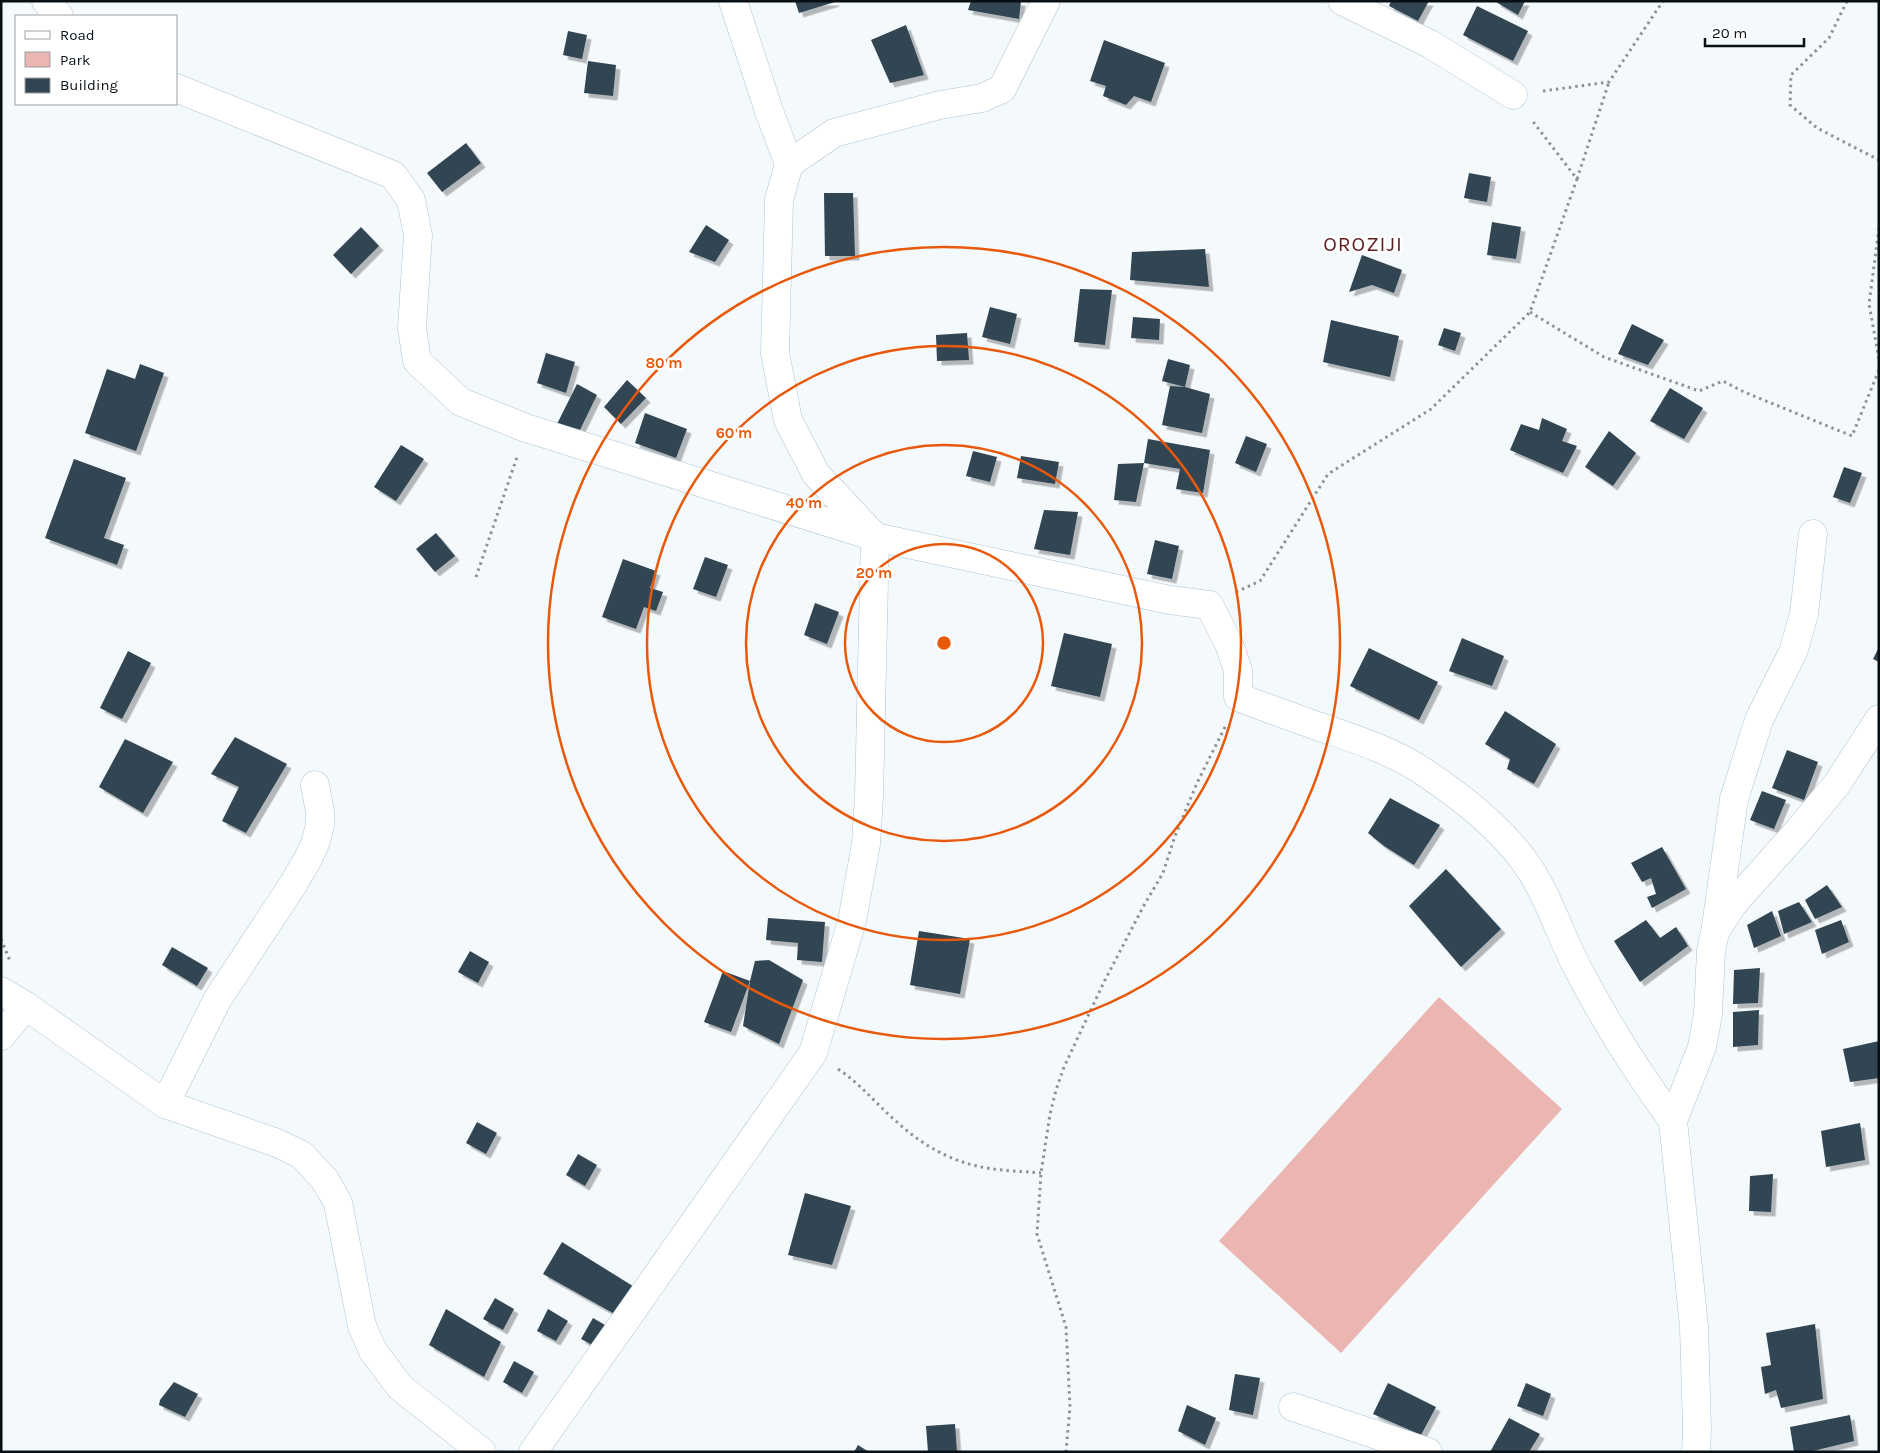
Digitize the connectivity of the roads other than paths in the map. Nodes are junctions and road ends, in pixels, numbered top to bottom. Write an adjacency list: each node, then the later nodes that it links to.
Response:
1 (46, 1): 5 (street)
2 (733, 1): 8 (street)
3 (1046, 1): 8 (street)
4 (1342, 1): 7 (street)
5 (58, 15)
6 (178, 89): 10 (street)
7 (1513, 95)
8 (789, 164): 10 (street)
9 (1813, 534): 13 (street)
10 (875, 537): 18 (street); 21 (street)
11 (1879, 719): 13 (street)
12 (315, 785): 17 (street)
13 (1716, 932): 18 (street)
14 (1, 991): 15 (street)
15 (26, 1006): 16 (street); 17 (street)
16 (1, 1036)
17 (165, 1104): 20 (street)
18 (1673, 1121): 23 (street)
19 (1293, 1407): 22 (street)
20 (482, 1452)
21 (533, 1452)
22 (1428, 1452)
23 (1696, 1452)

